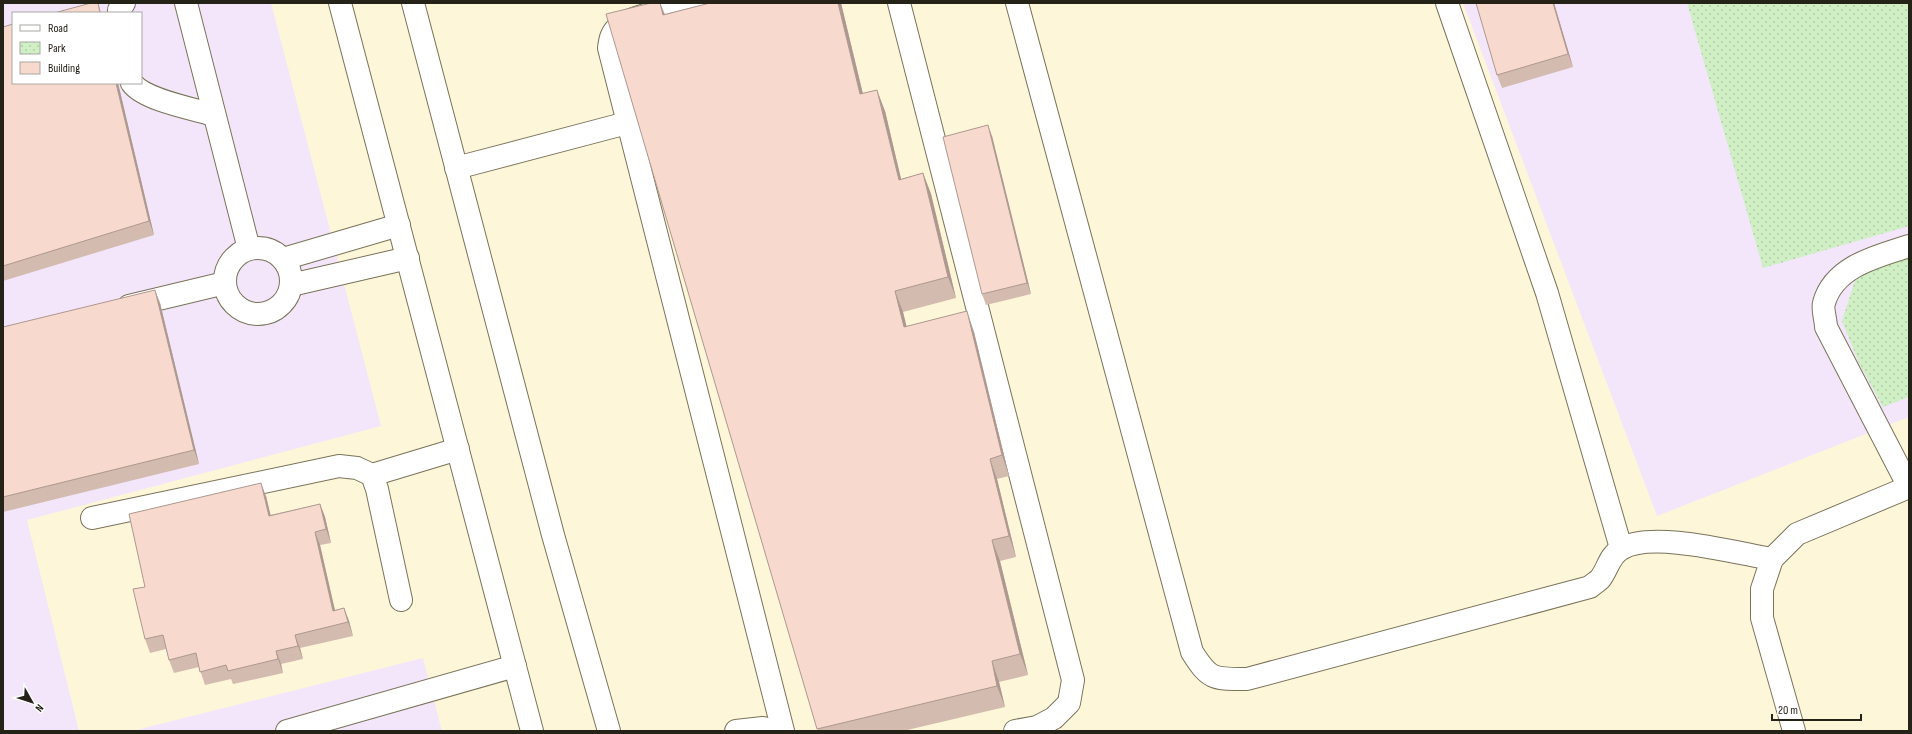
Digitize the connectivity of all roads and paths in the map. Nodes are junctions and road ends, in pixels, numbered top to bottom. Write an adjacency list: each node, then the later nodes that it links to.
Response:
1 (124, 3): 9 (street)
2 (186, 3): 11 (street)
3 (340, 3): 14 (street)
4 (413, 3): 13 (street)
5 (698, 3): 12 (street)
6 (899, 3): 36 (street)
7 (1017, 3): 26 (street)
8 (1447, 3): 26 (street)
9 (120, 12)
10 (133, 84): 11 (street)
11 (214, 114): 16 (street)
12 (627, 123): 13 (street); 35 (street)
13 (456, 168): 32 (street)
14 (399, 225): 17 (street); 18 (street)
15 (1909, 246): 24 (street)
16 (249, 249): 18 (street); 19 (street)
17 (408, 258): 20 (street); 22 (street)
18 (283, 259): 20 (street)
19 (225, 283): 20 (street); 21 (street)
20 (291, 285)
21 (110, 310)
22 (458, 448): 23 (street); 29 (street)
23 (372, 475): 25 (street); 28 (street)
24 (1909, 487): 27 (street)
25 (92, 518)
26 (1621, 548): 27 (street)
27 (1772, 559): 37 (street)
28 (401, 600)
29 (515, 666): 30 (street); 31 (street)
30 (287, 731)
31 (532, 731)
32 (609, 731)
33 (736, 731): 34 (street)
34 (778, 731)
35 (783, 731)
36 (1014, 731)
37 (1794, 731)

